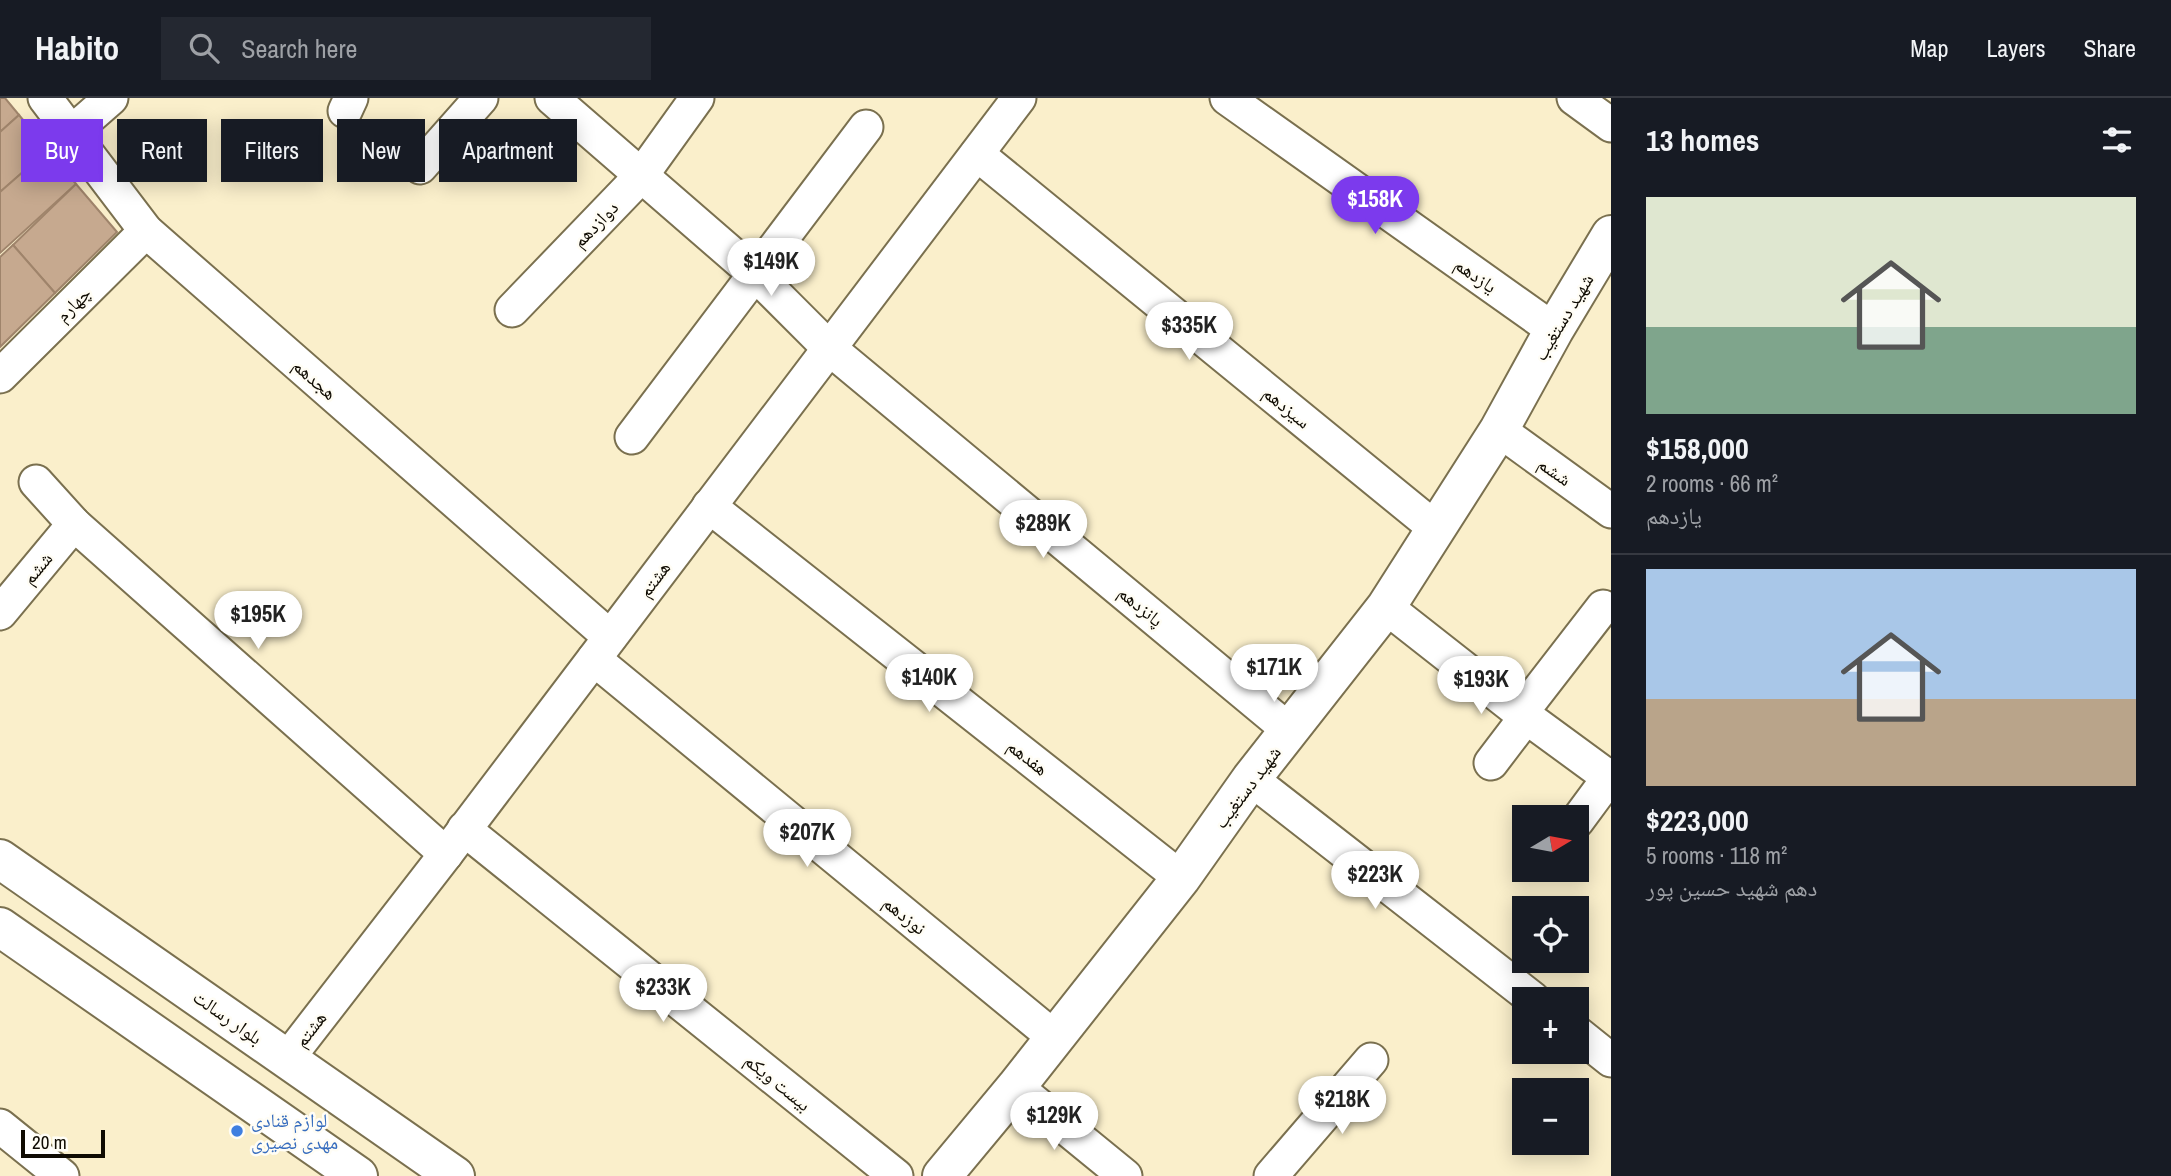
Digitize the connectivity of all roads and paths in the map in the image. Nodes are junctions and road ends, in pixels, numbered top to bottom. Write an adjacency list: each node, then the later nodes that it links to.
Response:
1 (45, 98): 9 (street, هجدهم)
2 (111, 98): 10 (street)
3 (481, 98): 14 (street)
4 (552, 98): 16 (street, پانزدهم)
5 (697, 98): 16 (street, دوازدهم)
6 (1019, 98): 13 (street, هشتم)
7 (1227, 98): 21 (street, یازدهم)
8 (1574, 98): 11 (street)
9 (61, 119)
10 (86, 119)
11 (1611, 125)
12 (866, 127): 19 (street)
13 (977, 154): 22 (street, هشتم); 30 (street, سیزدهم)
14 (425, 161)
15 (103, 174): 17 (street, هجدهم)
16 (641, 176): 19 (street, پانزدهم); 20 (street, دوازدهم)
17 (146, 231): 23 (street, چهارم); 34 (street, هجدهم)
18 (1607, 254): 21 (main road, شهید دستغیب)
19 (755, 274): 22 (street, پانزدهم); 25 (street)
20 (512, 310)
21 (1554, 330): 24 (main road, شهید دستغیب)
22 (829, 348): 27 (street, هشتم); 36 (street, پانزدهم)
23 (0, 376)
24 (1499, 430): 28 (street, ششم); 30 (main road, شهید دستغیب)
25 (632, 437)
26 (36, 482): 29 (street, بیست ویکم)
27 (709, 506): 34 (street, هشتم); 43 (street, هفدهم)
28 (1611, 510)
29 (74, 524): 33 (street, ششم); 41 (street, بیست ویکم)
30 (1435, 528): 31 (main road, شهید دستغیب)
31 (1386, 607): 35 (street); 36 (main road, شهید دستغیب)
32 (1603, 607): 35 (street)
33 (0, 613)
34 (602, 648): 41 (street, هشتم); 46 (street, نوزدهم)
35 (1523, 715): 37 (street); 38 (street)
36 (1290, 730): 39 (main road, شهید دستغیب)
37 (1491, 763)
38 (1611, 777): 40 (street)
39 (1251, 779): 43 (main road, شهید دستغیب); 45 (street)
40 (1589, 805)
41 (455, 842): 48 (street, هشتم); 56 (street, بیست ویکم)
42 (1, 862): 48 (main road, بلوار رسالت)
43 (1181, 878): 46 (main road, شهید دستغیب)
44 (0, 927): 54 (main road)
45 (1518, 987)
46 (1055, 1038): 51 (main road, شهید دستغیب)
47 (1589, 1043): 50 (street)
48 (288, 1058): 55 (main road, بلوار رسالت)
49 (1371, 1060): 59 (street)
50 (1611, 1060)
51 (1016, 1087): 57 (main road, شهید دستغیب); 58 (street)
52 (0, 1126): 53 (street)
53 (62, 1176)
54 (358, 1176)
55 (455, 1176)
56 (896, 1176)
57 (942, 1176)
58 (1125, 1176)
59 (1271, 1176)

